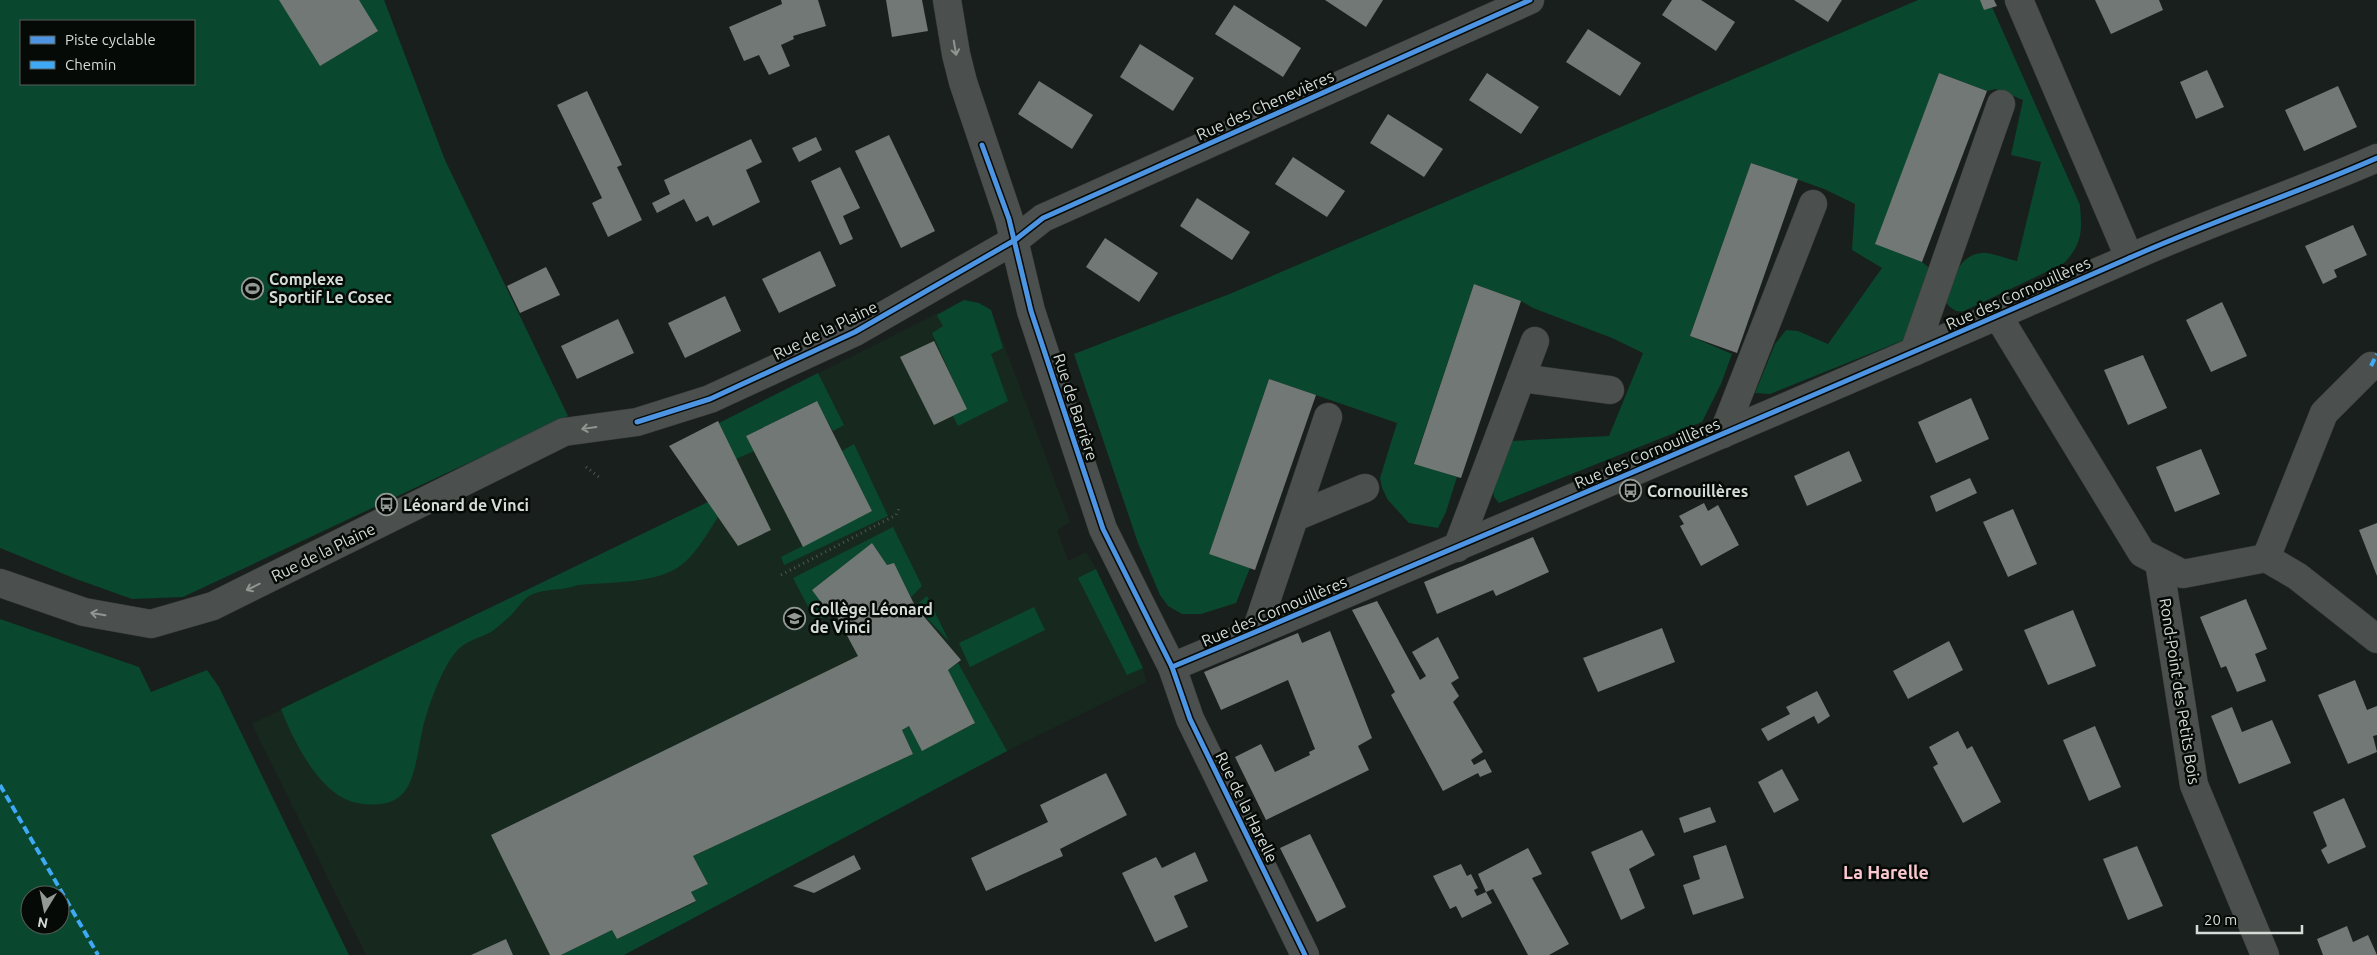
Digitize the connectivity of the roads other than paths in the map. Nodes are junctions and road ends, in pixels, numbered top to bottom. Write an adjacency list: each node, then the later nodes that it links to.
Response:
1 (947, 0): 7 (street, Rue de Barrière, one-way to 7)
2 (1530, 0): 7 (street, Rue des Chenevières)
3 (2019, 0): 8 (street)
4 (2001, 104): 11 (street)
5 (2377, 158): 8 (street, Rue des Cornouillères)
6 (1813, 204): 16 (street)
7 (1014, 240): 22 (street, Rue de la Plaine, one-way to 22); 25 (street, Rue de Barrière)
8 (2129, 257): 9 (street, Rue des Cornouillères)
9 (1998, 316): 11 (street, Rue des Cornouillères); 21 (street, Rond-Point des Petits Bois)
10 (1535, 342): 13 (street)
11 (1914, 352): 16 (street, Rue des Cornouillères)
12 (2371, 366): 20 (street)
13 (1521, 378): 14 (street); 19 (street)
14 (1610, 390)
15 (1328, 417): 18 (street)
16 (1723, 434): 19 (street, Rue des Cornouillères)
17 (1365, 488): 18 (street)
18 (1294, 517): 23 (street)
19 (1457, 548): 23 (street, Rue des Cornouillères)
20 (2266, 558): 21 (street, Rond-Point des Petits Bois); 24 (street)
21 (2159, 562): 27 (street, Rond-Point des Petits Bois)
22 (0, 583)
23 (1256, 631): 25 (street, Rue des Cornouillères)
24 (2377, 639)
25 (1172, 667): 26 (street, Rue de la Harelle)
26 (1299, 953)
27 (2266, 955)

